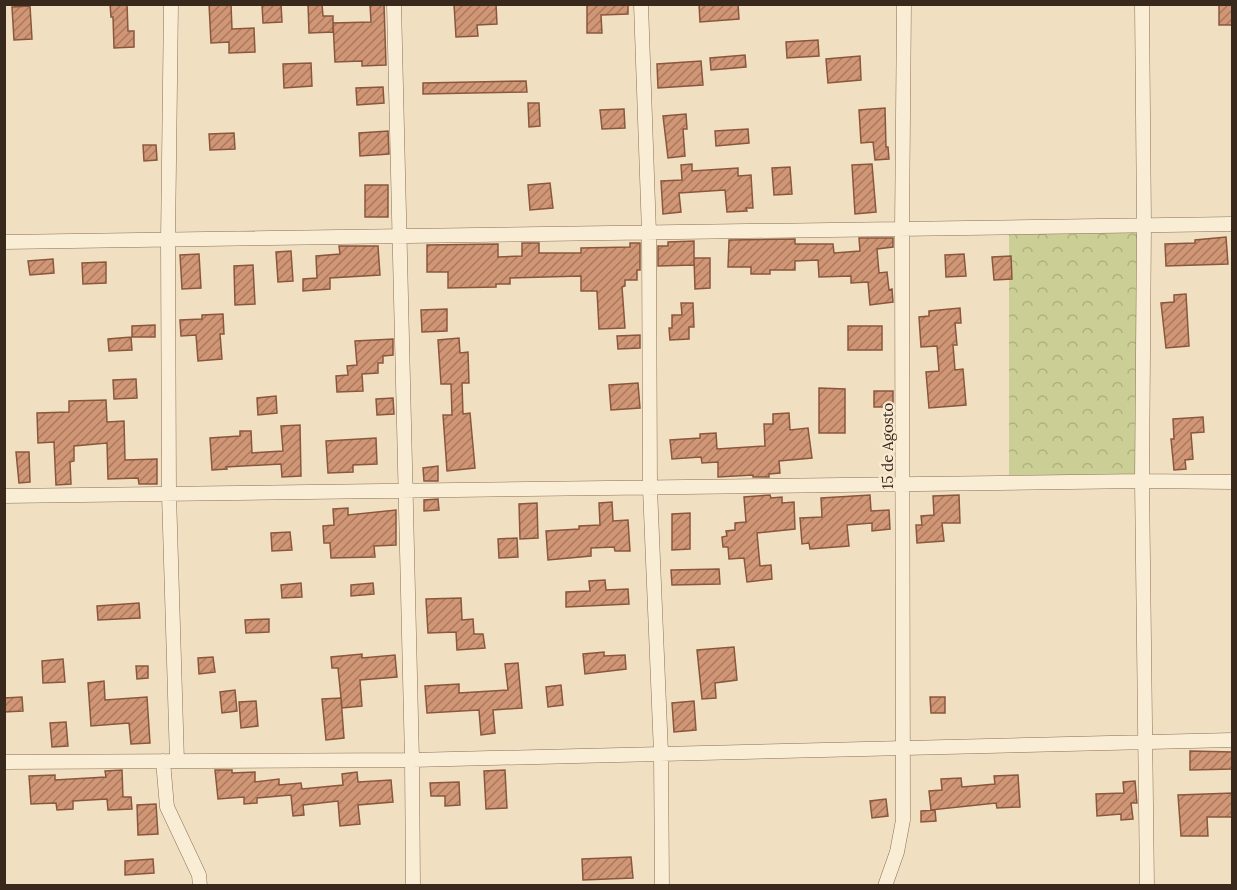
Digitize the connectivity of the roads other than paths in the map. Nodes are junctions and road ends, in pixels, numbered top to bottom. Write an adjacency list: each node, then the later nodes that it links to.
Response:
1 (171, 4): 11 (street)
2 (394, 4): 10 (street)
3 (641, 4): 9 (street)
4 (904, 4): 8 (street, 15 de Agosto)
5 (1142, 4): 7 (street)
6 (1233, 224): 7 (street)
7 (1144, 225): 8 (street); 13 (street)
8 (902, 229): 9 (street); 15 (street, 15 de Agosto)
9 (649, 233): 10 (street); 16 (street)
10 (400, 236): 11 (street); 17 (street)
11 (168, 240): 12 (street); 18 (street)
12 (4, 242)
13 (1142, 481): 14 (street); 15 (street); 21 (street)
14 (1233, 482)
15 (904, 484): 16 (street); 22 (street, 15 de Agosto)
16 (650, 488): 17 (street); 23 (street)
17 (406, 491): 18 (street); 24 (street)
18 (169, 494): 19 (street); 25 (street)
19 (4, 496)
20 (1233, 740): 21 (street)
21 (1145, 741): 22 (street); 31 (street)
22 (902, 747): 23 (street); 30 (street, 15 de Agosto)
23 (661, 753): 24 (street); 29 (street)
24 (412, 760): 25 (street); 28 (street)
25 (170, 761): 26 (street); 27 (street)
26 (4, 762)
27 (200, 885)
28 (413, 885)
29 (662, 885)
30 (885, 885)
31 (1148, 885)

